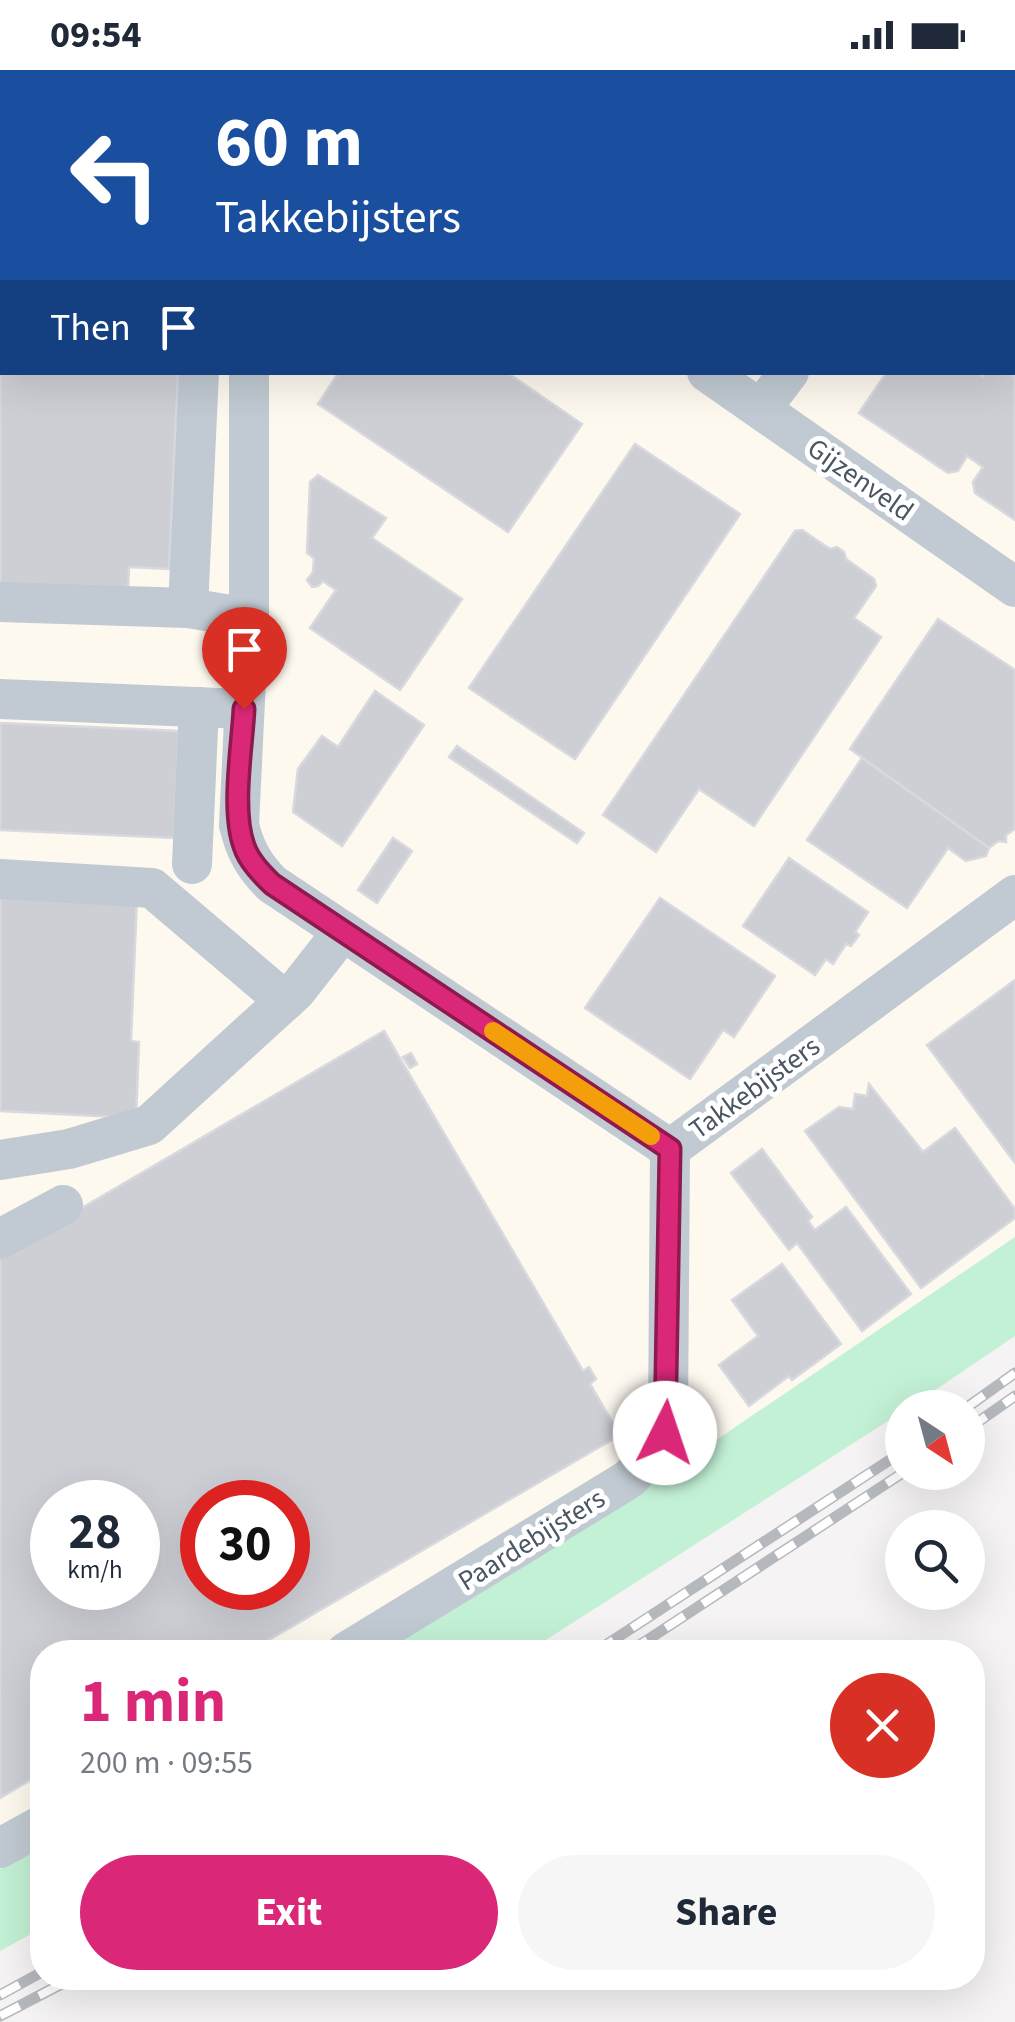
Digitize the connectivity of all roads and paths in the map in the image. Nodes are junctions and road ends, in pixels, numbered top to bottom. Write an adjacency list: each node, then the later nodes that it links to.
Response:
1 (199, 375): 8 (street)
2 (248, 375): 9 (street, Takkebijsters)
3 (711, 375): 5 (street, Gijzenveld)
4 (788, 375): 5 (street)
5 (760, 409): 6 (street, Gijzenveld)
6 (1015, 588)
7 (0, 602): 8 (street)
8 (188, 608): 9 (street)
9 (249, 618): 12 (street, Takkebijsters)
10 (0, 699): 11 (street)
11 (199, 708): 12 (street); 13 (street)
12 (244, 709): 16 (street, Takkebijsters)
13 (192, 864)
14 (0, 879): 17 (street)
15 (1015, 895): 18 (street, Takkebijsters)
16 (343, 932): 17 (street); 18 (street, Takkebijsters)
17 (285, 1001): 19 (street)
18 (670, 1149): 22 (street, Paardebijsters)
19 (0, 1160)
20 (63, 1205): 21 (street)
21 (0, 1240)
22 (366, 1640)
23 (30, 1831): 24 (street)
24 (0, 1848)

